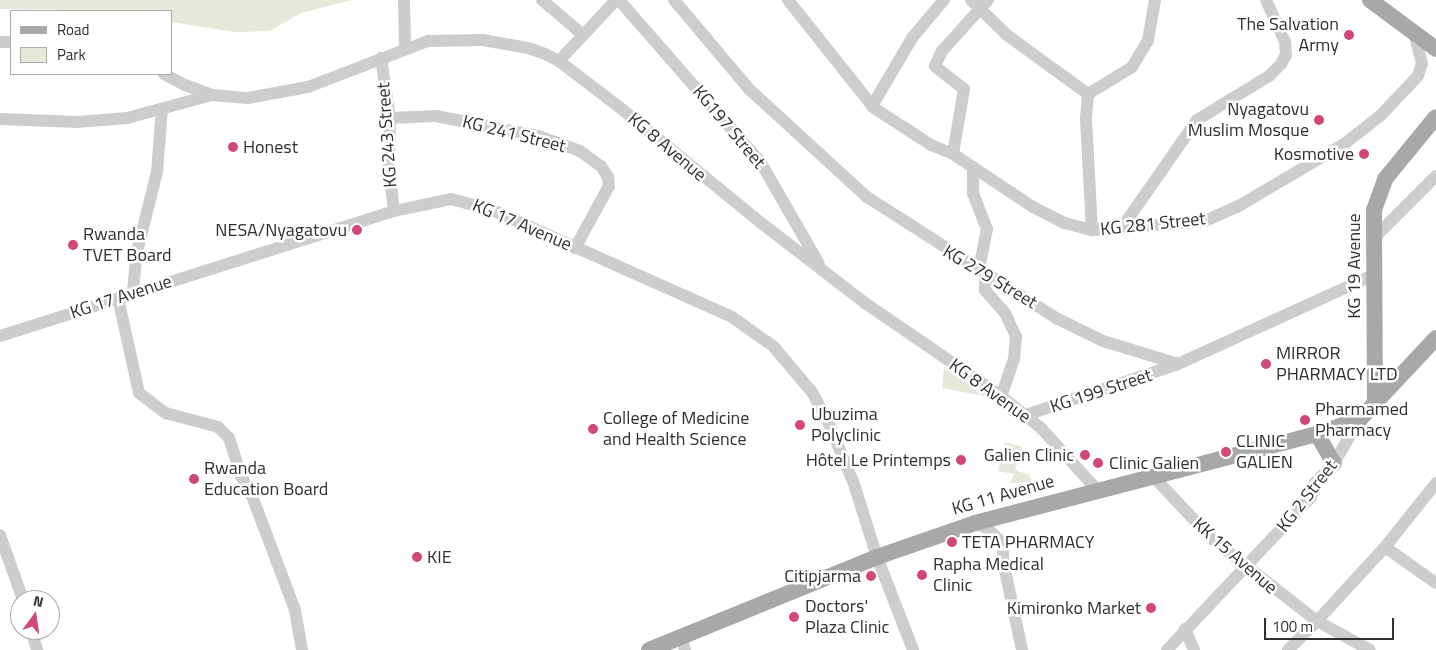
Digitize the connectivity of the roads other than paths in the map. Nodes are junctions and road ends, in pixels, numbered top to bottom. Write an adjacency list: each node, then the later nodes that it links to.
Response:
1 (404, 0): 13 (street)
2 (542, 0): 12 (street)
3 (618, 0): 12 (street); 33 (street, KG197 Street)
4 (674, 0): 34 (street, KG 279 Street)
5 (788, 0): 20 (street, KG 281 Street)
6 (944, 0): 20 (street)
7 (1154, 0): 18 (street)
8 (1266, 0): 29 (street)
9 (1370, 0): 11 (main road)
10 (979, 3): 18 (street); 25 (street)
11 (1412, 28): 14 (main road); 29 (street, KG 281 Street)
12 (582, 34): 16 (street)
13 (405, 47): 15 (street, KG 8 Avenue); 16 (street, KG 8 Avenue)
14 (1436, 49)
15 (381, 58): 19 (street, KG 8 Avenue); 23 (street, KG 243 Street)
16 (559, 61): 33 (street, KG 8 Avenue)
17 (166, 75): 19 (street, KG 8 Avenue)
18 (1088, 94): 30 (street)
19 (212, 95): 21 (street)
20 (872, 106): 25 (street, KG 281 Street)
21 (162, 109): 24 (street); 36 (street)
22 (1436, 117): 31 (main road, KG 19 Avenue)
23 (390, 118): 28 (street, KG 243 Street); 32 (street, KG 241 Street)
24 (0, 119)
25 (953, 154): 26 (street, KG 281 Street)
26 (973, 167): 30 (street, KG 281 Street); 34 (street)
27 (1436, 176): 31 (street)
28 (394, 211): 32 (street, KG 17 Avenue); 36 (street, KG 17 Avenue)
29 (1121, 229): 30 (street, KG 281 Street)
30 (1092, 230)
31 (1372, 239): 35 (main road, KG 19 Avenue)
32 (575, 248): 53 (street, KG 17 Avenue)
33 (820, 266): 41 (street, KG 8 Avenue)
34 (982, 271): 40 (street, KG 279 Street); 41 (street)
35 (1373, 275): 40 (street); 42 (main road, KG 19 Avenue)
36 (133, 292): 37 (street, KG 17 Avenue)
37 (118, 298): 38 (street, KG 17 Avenue); 60 (street)
38 (0, 336)
39 (1436, 338): 42 (main road, KG 11 Avenue)
40 (1178, 364): 43 (street, KG 199 Street)
41 (1001, 396): 43 (street, KG 8 Avenue)
42 (1375, 406): 44 (main road, KG 11 Avenue)
43 (1023, 416): 49 (street, KG 8 Avenue)
44 (1360, 419): 45 (main road, KG 11 Avenue); 46 (street, KG 2 Street)
45 (1317, 434): 46 (main road); 47 (main road, KG 11 Avenue)
46 (1334, 462): 54 (street, KG 2 Street)
47 (1152, 475): 49 (main road, KG 11 Avenue); 54 (street, KK 15 Avenue)
48 (1436, 483): 52 (street)
49 (1097, 490): 50 (main road, KG 11 Avenue)
50 (975, 523): 53 (main road, KG 11 Avenue); 63 (street)
51 (0, 535): 56 (street)
52 (1385, 547): 55 (street); 57 (street)
53 (877, 557): 59 (main road, KG 11 Avenue); 62 (street, KG 17 Avenue)
54 (1246, 568): 57 (street, KK 15 Avenue); 58 (street, KG 2 Street)
55 (1436, 583)
56 (19, 590)
57 (1317, 621): 66 (street); 67 (street, KK 15 Avenue)
58 (1185, 629): 64 (street, KG 2 Street); 65 (street)
59 (683, 644): 61 (main road, KG 11 Avenue)
60 (302, 650)
61 (648, 650)
62 (913, 650)
63 (1022, 650)
64 (1167, 650)
65 (1194, 650)
66 (1288, 650)
67 (1370, 650)

